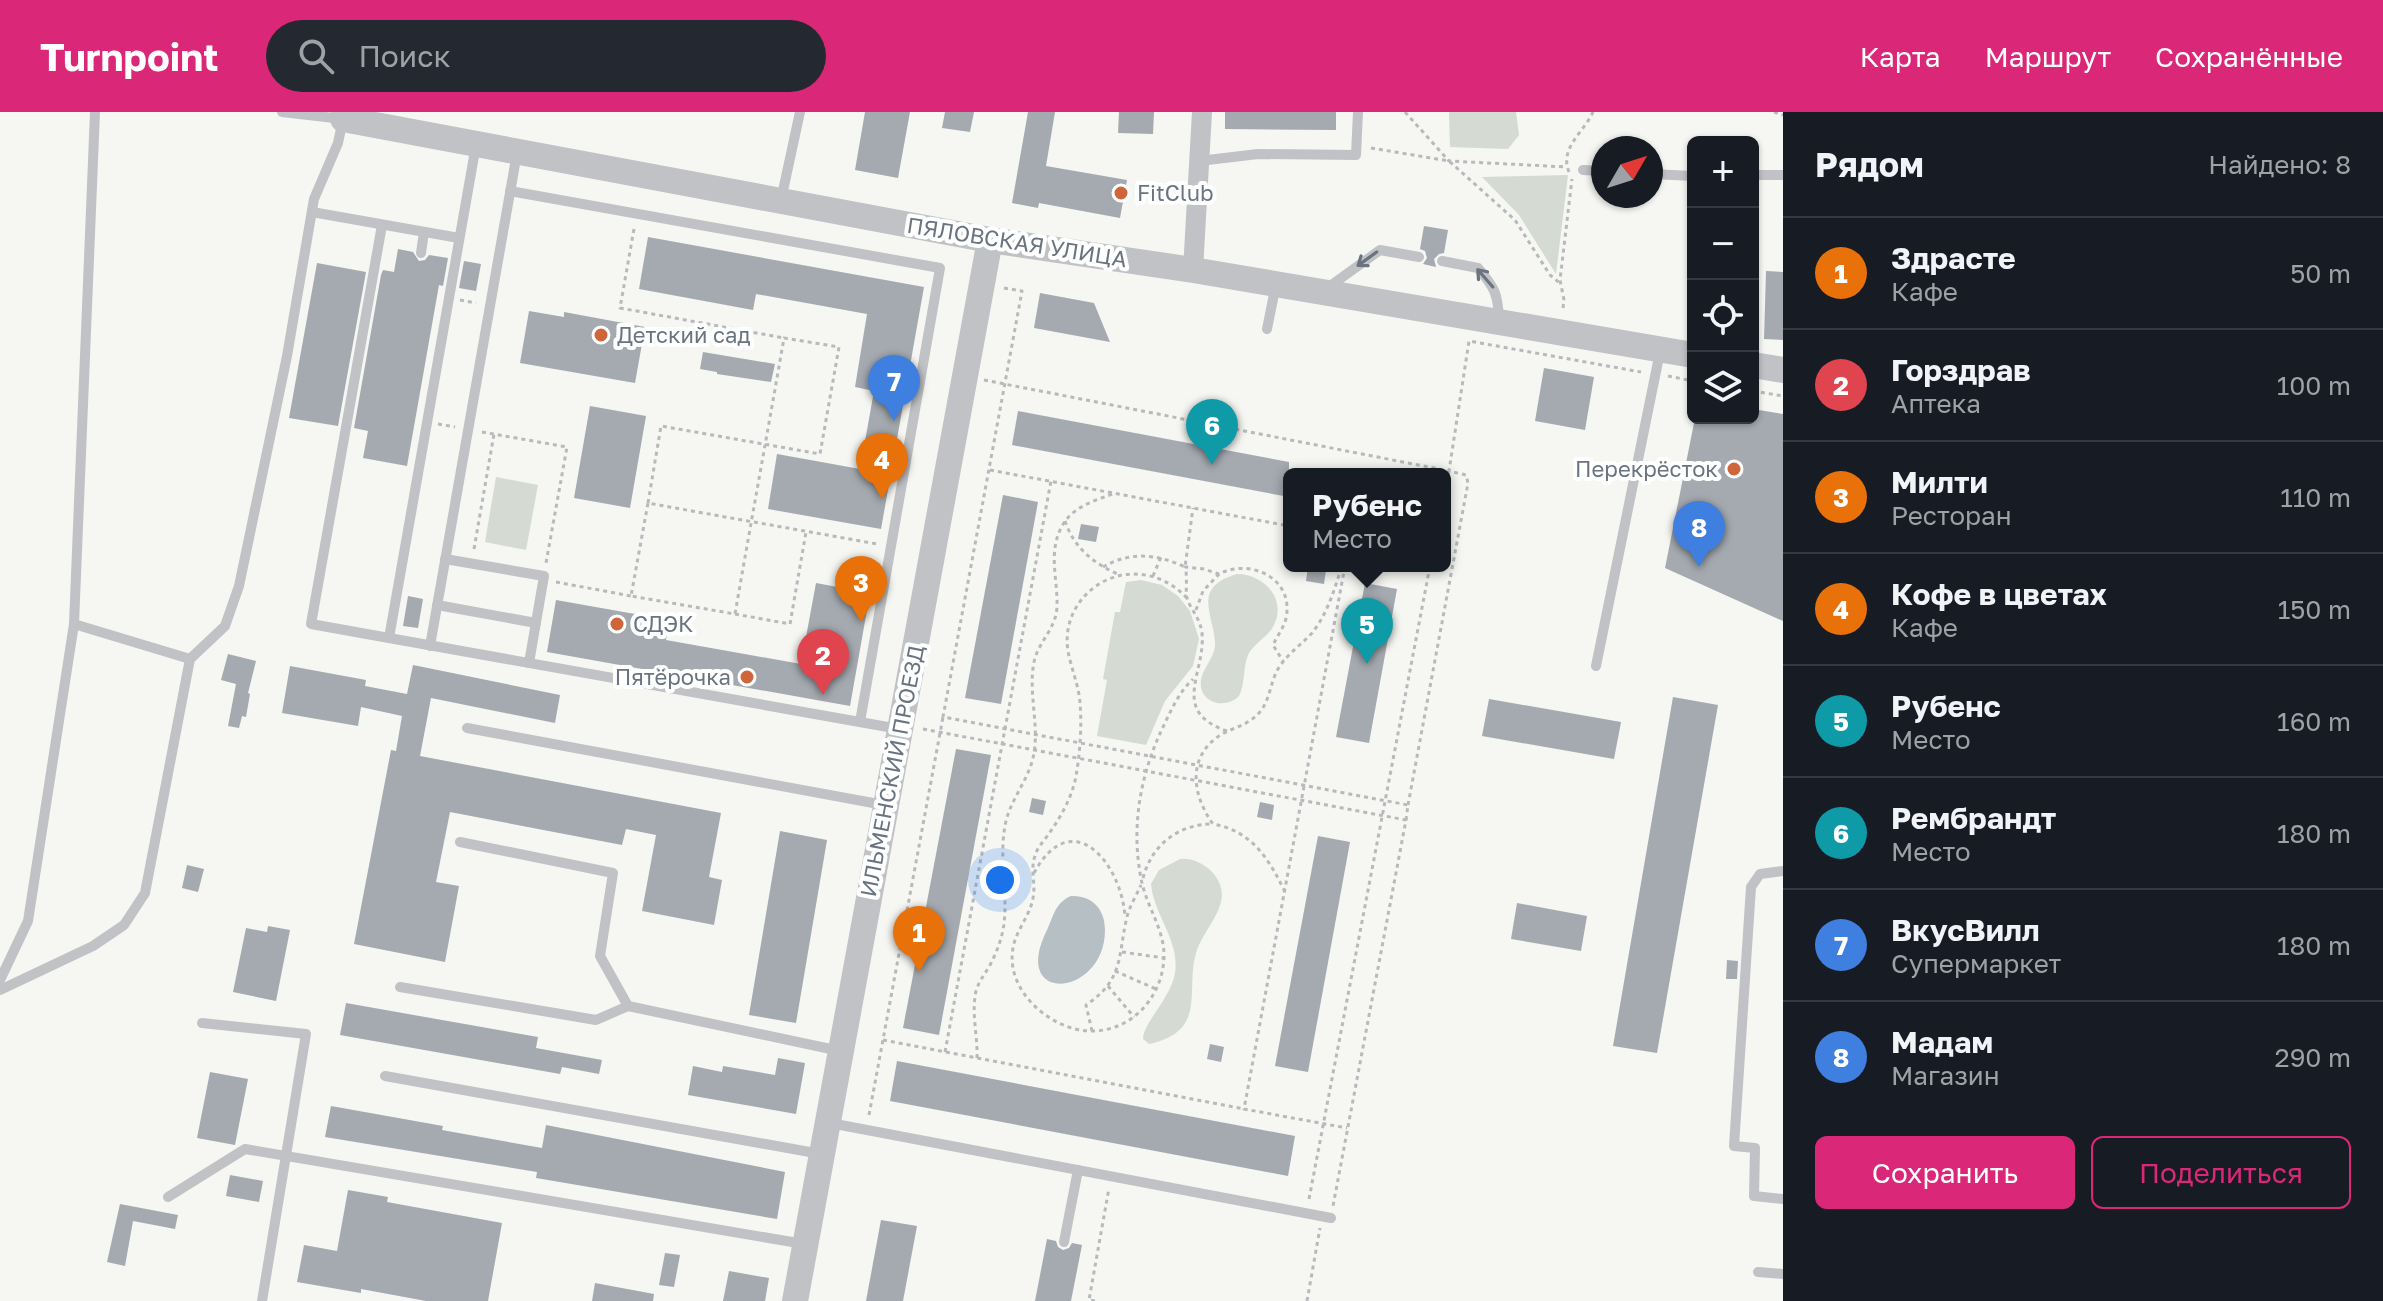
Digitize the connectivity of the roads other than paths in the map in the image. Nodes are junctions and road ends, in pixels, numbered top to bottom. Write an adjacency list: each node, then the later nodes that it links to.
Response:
1 (95, 112): 38 (lane)
2 (282, 112): 6 (lane)
3 (800, 112): 17 (lane)
4 (1202, 112): 9 (street)
5 (1358, 112): 9 (lane)
6 (344, 115): 7 (street, ПЯЛОВСКАЯ УЛИЦА); 18 (lane)
7 (476, 143): 8 (street, ПЯЛОВСКАЯ УЛИЦА); 21 (lane)
8 (517, 151): 16 (lane); 17 (street, ПЯЛОВСКАЯ УЛИЦА)
9 (1199, 161): 26 (street)
10 (1583, 170): 11 (lane)
11 (1591, 170)
12 (1663, 175): 15 (lane)
13 (1759, 175): 14 (lane)
14 (1783, 175)
15 (1687, 176)
16 (510, 191): 35 (lane); 44 (lane)
17 (781, 201): 22 (street, ПЯЛОВСКАЯ УЛИЦА)
18 (312, 212): 19 (lane); 41 (lane)
19 (382, 225): 20 (lane); 39 (lane)
20 (424, 232): 21 (lane); 23 (lane)
21 (459, 238): 39 (lane)
22 (990, 240): 26 (street, ПЯЛОВСКАЯ УЛИЦА); 45 (street, ИЛЬМЕНСКИЙ ПРОЕЗД)
23 (421, 253)
24 (1419, 257): 28 (lane, one-way to 28)
25 (1442, 261): 29 (lane, one-way to 25)
26 (1193, 270): 27 (street, ПЯЛОВСКАЯ УЛИЦА)
27 (1276, 284): 28 (street, ПЯЛОВСКАЯ УЛИЦА); 30 (lane)
28 (1322, 292): 29 (street, ПЯЛОВСКАЯ УЛИЦА)
29 (1499, 322): 32 (street, ПЯЛОВСКАЯ УЛИЦА)
30 (1267, 329)
31 (1687, 356): 32 (street, ПЯЛОВСКАЯ УЛИЦА)
32 (1658, 362): 43 (lane)
33 (1759, 366): 34 (street)
34 (1783, 370)
35 (445, 559): 36 (lane); 37 (lane)
36 (437, 605): 37 (lane); 40 (lane)
37 (536, 623): 42 (lane)
38 (74, 624): 41 (lane); 50 (lane)
39 (389, 638): 40 (lane)
40 (430, 646): 42 (lane)
41 (190, 659): 52 (lane)
42 (529, 663): 44 (lane)
43 (1596, 666)
44 (860, 722): 45 (lane)
45 (900, 727): 47 (street, ИЛЬМЕНСКИЙ ПРОЕЗД)
46 (467, 728): 47 (lane)
47 (886, 805): 55 (street, ИЛЬМЕНСКИЙ ПРОЕЗД)
48 (460, 842): 53 (lane)
49 (1783, 871): 62 (lane)
50 (0, 980)
51 (400, 987): 53 (lane)
52 (0, 990)
53 (628, 1006): 55 (lane)
54 (202, 1023): 59 (lane)
55 (840, 1051): 57 (street, ИЛЬМЕНСКИЙ ПРОЕЗД)
56 (385, 1076): 58 (lane)
57 (827, 1123): 58 (street, ИЛЬМЕНСКИЙ ПРОЕЗД); 60 (lane)
58 (821, 1154): 65 (street, ИЛЬМЕНСКИЙ ПРОЕЗД)
59 (286, 1155): 61 (lane); 65 (lane); 68 (lane)
60 (1078, 1170): 63 (lane); 64 (lane)
61 (168, 1197)
62 (1783, 1199)
63 (1327, 1217)
64 (1064, 1242)
65 (804, 1244): 69 (street, ИЛЬМЕНСКИЙ ПРОЕЗД)
66 (1758, 1272): 67 (lane)
67 (1783, 1274)
68 (262, 1301)
69 (795, 1301)

